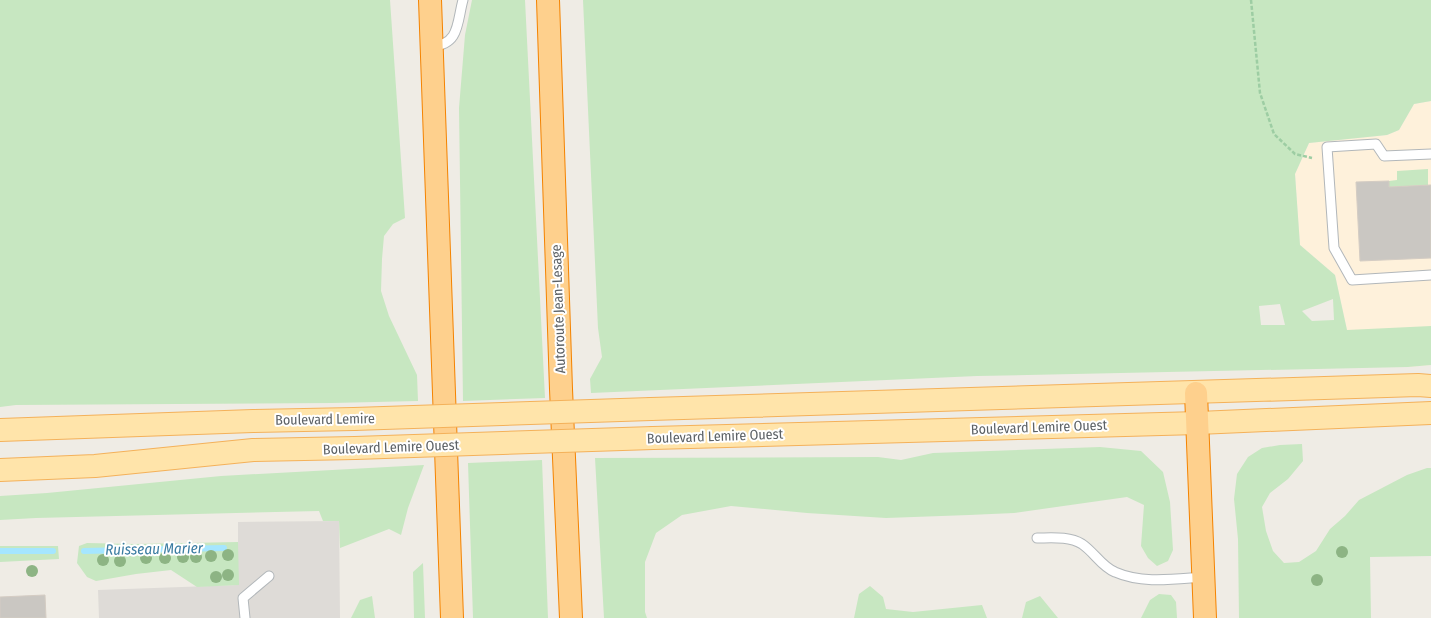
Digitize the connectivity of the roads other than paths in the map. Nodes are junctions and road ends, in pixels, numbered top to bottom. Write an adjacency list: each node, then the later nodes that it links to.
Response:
1 (430, 0): 4 (highway)
2 (463, 0): 4 (lane)
3 (548, 0): 19 (highway, Autoroute Jean-Lesage)
4 (432, 46): 18 (highway)
5 (1431, 154): 6 (lane)
6 (1431, 275)
7 (1424, 386): 8 (main road, Boulevard Lemire Ouest)
8 (1196, 392): 9 (main road, Boulevard Lemire Ouest); 11 (highway)
9 (651, 409): 12 (main road, Boulevard Lemire, bridge)
10 (1431, 413): 11 (main road, Boulevard Lemire Ouest)
11 (1198, 423): 13 (main road, Boulevard Lemire Ouest, bridge); 16 (highway)
12 (0, 430)
13 (0, 470)
14 (1037, 538): 16 (lane)
15 (269, 576): 17 (lane)
16 (1203, 577): 20 (highway)
17 (245, 618)
18 (452, 618)
19 (571, 618)
20 (1205, 618)

